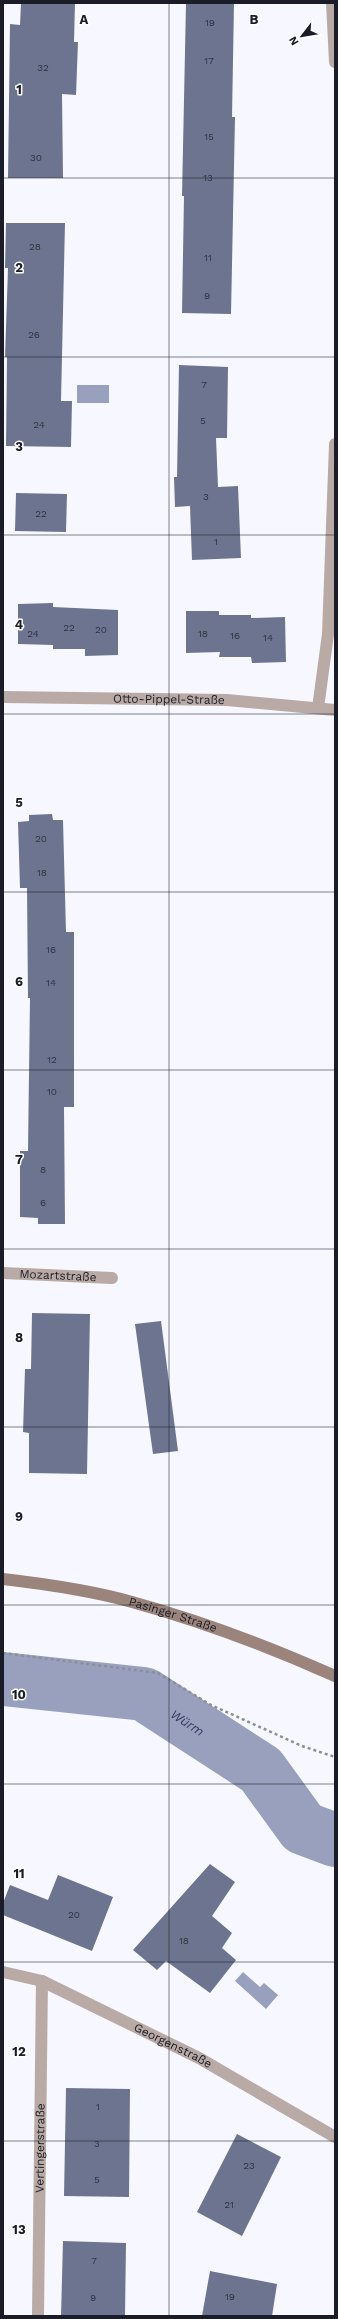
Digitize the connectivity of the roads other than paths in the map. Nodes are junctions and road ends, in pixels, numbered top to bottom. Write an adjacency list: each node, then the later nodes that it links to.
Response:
1 (332, 3): 2 (street)
2 (335, 62)
3 (335, 444): 5 (street)
4 (3, 697): 5 (street, Otto-Pippel-Straße)
5 (318, 708): 6 (street, Otto-Pippel-Straße)
6 (335, 710)
7 (3, 1273): 8 (street, Mozartstraße)
8 (112, 1278)
9 (3, 1579): 10 (main road, Pasinger Straße)
10 (335, 1676)
11 (3, 1972): 12 (street, Georgenstraße)
12 (42, 1981): 13 (street, Georgenstraße); 14 (street, Vertingerstraße)
13 (335, 2137)
14 (38, 2316)

